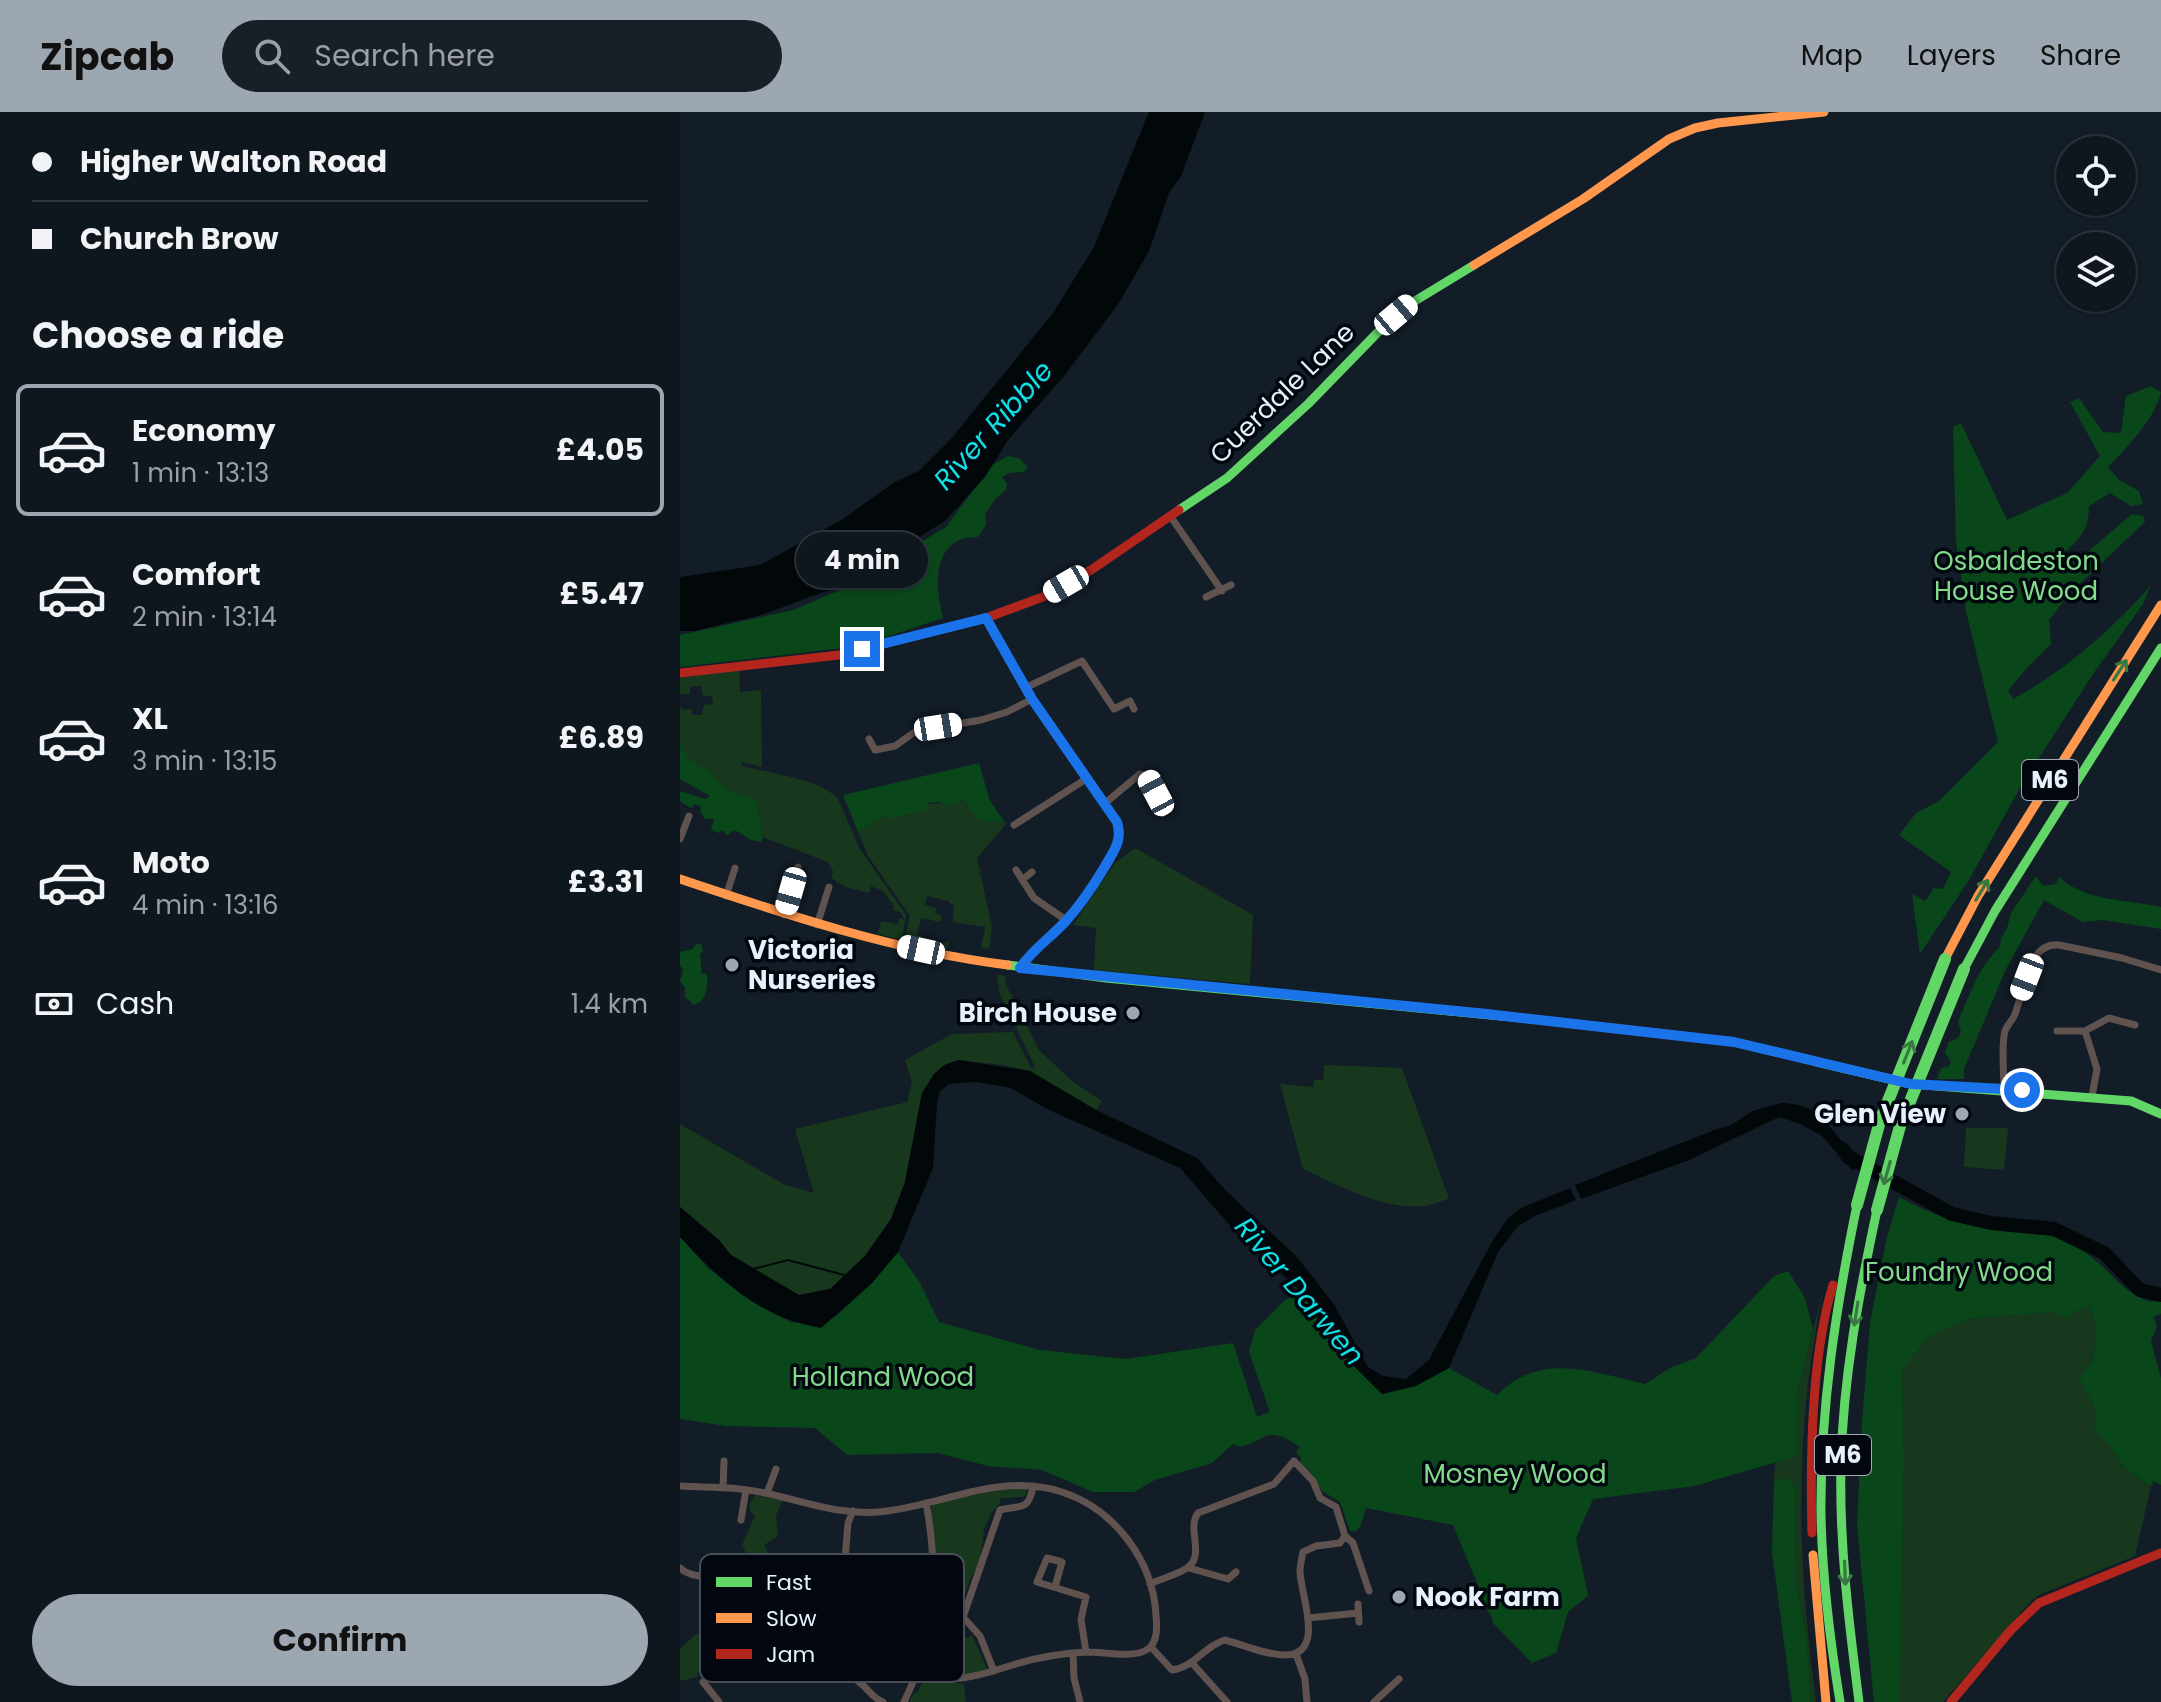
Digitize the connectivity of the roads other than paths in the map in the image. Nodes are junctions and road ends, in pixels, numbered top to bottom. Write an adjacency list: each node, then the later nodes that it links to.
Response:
1 (1824, 112): 2 (main road, Cuerdale Lane)
2 (1171, 517): 4 (street); 7 (main road, Cuerdale Lane)
3 (1231, 585): 4 (street)
4 (1222, 591): 5 (street)
5 (1206, 597)
6 (2161, 605): 39 (main road, M6, one-way to 6, bridge)
7 (986, 618): 9 (main road, Cuerdale Lane); 10 (street)
8 (2161, 648): 85 (main road, M6, one-way to 85, bridge)
9 (680, 673)
10 (1025, 688): 11 (street); 12 (street)
11 (1032, 699): 13 (street); 14 (street)
12 (1134, 709)
13 (869, 739)
14 (1086, 779): 15 (street); 18 (street)
15 (1104, 804): 16 (street); 29 (street)
16 (1165, 810)
17 (689, 816): 19 (street)
18 (1014, 825)
19 (680, 839)
20 (798, 867): 28 (street)
21 (735, 868): 27 (street)
22 (1016, 870): 25 (street)
23 (1032, 872): 25 (street)
24 (680, 879): 27 (main road)
25 (1022, 880): 29 (street)
26 (829, 887): 30 (street)
27 (726, 896): 28 (main road)
28 (784, 915): 30 (main road)
29 (1066, 920): 31 (street)
30 (817, 925): 31 (main road)
31 (1020, 968): 36 (main road)
32 (2161, 970): 36 (street)
33 (2135, 1025): 35 (street)
34 (2057, 1031): 35 (street)
35 (2085, 1031): 37 (street)
36 (2004, 1089): 37 (main road)
37 (2092, 1096): 38 (main road)
38 (2161, 1114)
39 (1850, 1237): 83 (main road); 84 (main road, M6)
40 (724, 1461): 44 (street)
41 (776, 1469): 46 (street)
42 (680, 1486): 44 (street)
43 (1033, 1486): 47 (street); 58 (street); 62 (street)
44 (723, 1488): 45 (street)
45 (746, 1490): 46 (street); 49 (street)
46 (767, 1493): 48 (street)
47 (926, 1503): 48 (street); 53 (street)
48 (853, 1511): 52 (street)
49 (741, 1520)
50 (1345, 1536): 55 (street); 60 (street); 64 (street)
51 (2161, 1553): 86 (main road)
52 (845, 1554)
53 (932, 1554)
54 (680, 1568): 57 (street)
55 (1189, 1568): 56 (street); 58 (street)
56 (1236, 1572)
57 (700, 1576)
58 (1150, 1584): 65 (street)
59 (1055, 1587): 66 (street)
60 (1369, 1591)
61 (1358, 1613): 64 (street)
62 (964, 1614)
63 (964, 1618): 70 (street)
64 (1308, 1618): 68 (street)
65 (1151, 1647): 66 (street); 69 (street)
66 (1086, 1652): 67 (street)
67 (1073, 1654): 70 (street); 79 (street)
68 (1296, 1654): 69 (street); 81 (street)
69 (1192, 1663): 80 (street)
70 (994, 1671): 71 (street)
71 (964, 1678)
72 (1399, 1679): 82 (street)
73 (703, 1682): 76 (street)
74 (860, 1682): 77 (street)
75 (912, 1682): 78 (street)
76 (719, 1702)
77 (883, 1702)
78 (904, 1702)
79 (1080, 1702)
80 (1227, 1702)
81 (1307, 1702)
82 (1374, 1702)
83 (1826, 1702)
84 (1840, 1702)
85 (1859, 1702)
86 (1951, 1702)

